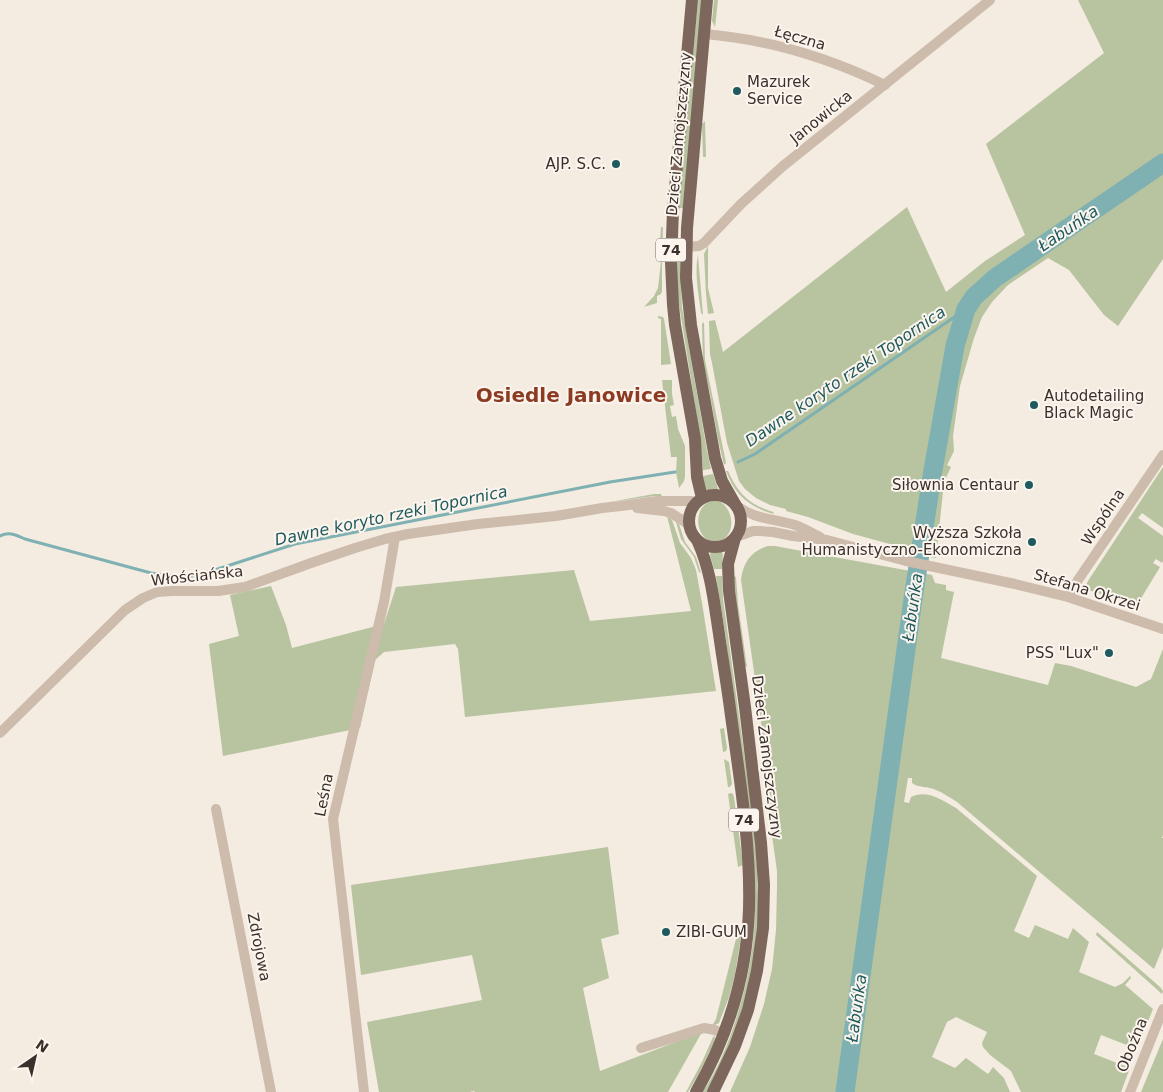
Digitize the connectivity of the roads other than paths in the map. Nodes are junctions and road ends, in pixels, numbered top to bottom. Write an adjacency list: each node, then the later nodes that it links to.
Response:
1 (692, 0): 6 (main road, Dzieci Zamojszczyzny / 74)
2 (707, 0): 4 (main road, Dzieci Zamojszczyzny / 74)
3 (990, 0): 5 (street, Janowicka)
4 (704, 34): 5 (street, Łęczna); 7 (main road, Dzieci Zamojszczyzny / 74)
5 (885, 85): 7 (street, Janowicka)
6 (671, 248): 7 (street, Janowicka); 9 (main road, Dzieci Zamojszczyzny / 74)
7 (686, 248): 10 (main road, Dzieci Zamojszczyzny / 74)
8 (1163, 455): 17 (street, Wspólna)
9 (699, 500): 10 (main road); 11 (street, Włościańska); 12 (main road)
10 (735, 505): 14 (main road, 74); 15 (street, Stefana Okrzei)
11 (621, 506): 12 (street, Włościańska); 13 (street, Włościańska)
12 (688, 524): 16 (main road, 74)
13 (395, 537): 19 (street, Włościańska); 25 (street, Leśna)
14 (736, 538): 15 (street, Stefana Okrzei); 16 (main road); 27 (main road, Dzieci Zamojszczyzny / 74)
15 (827, 540): 17 (street, Stefana Okrzei)
16 (698, 542): 22 (main road, Dzieci Zamojszczyzny / 74)
17 (1068, 597): 18 (street, Stefana Okrzei)
18 (1163, 629)
19 (0, 733)
20 (216, 809): 24 (street, Zdrojowa)
21 (1163, 1009): 28 (street, Oboźna)
22 (724, 1034): 23 (street); 26 (main road, Dzieci Zamojszczyzny / 74)
23 (641, 1048)
24 (271, 1092)
25 (364, 1092)
26 (696, 1092)
27 (713, 1092)
28 (1130, 1092)

